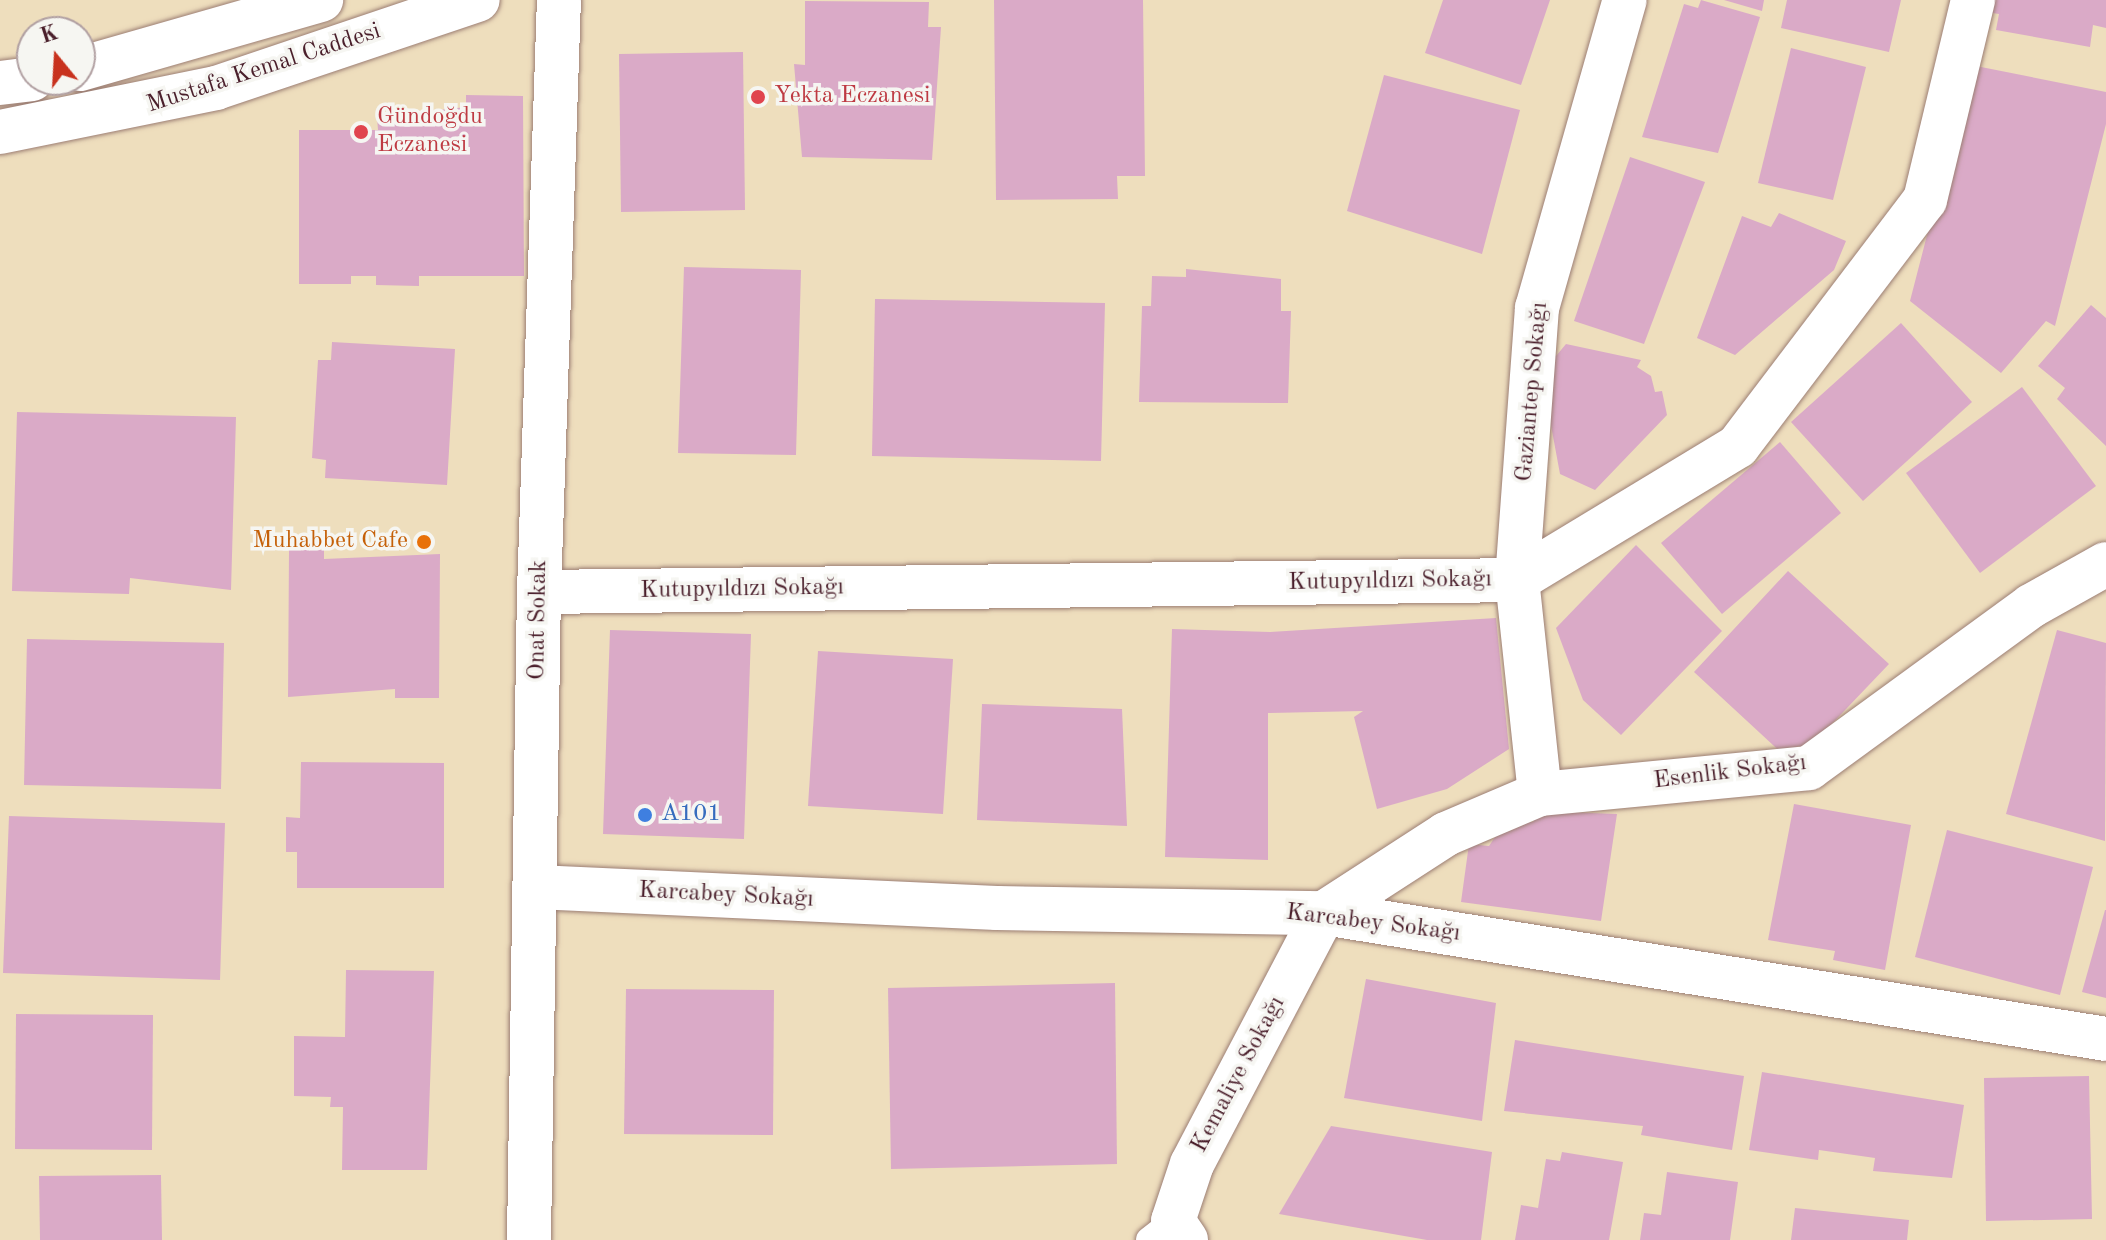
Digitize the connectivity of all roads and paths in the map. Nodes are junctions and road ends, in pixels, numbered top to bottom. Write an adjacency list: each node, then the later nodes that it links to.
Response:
1 (321, 0): 6 (street, Mustafa Kemal Caddesi)
2 (478, 0): 7 (street, Mustafa Kemal Caddesi)
3 (559, 0): 10 (street, Onat Sokak)
4 (1625, 0): 9 (street, Gaziantep Sokağı)
5 (1973, 0): 9 (street, Kutupyıldızı Sokağı)
6 (96, 64)
7 (0, 132)
8 (2106, 564): 11 (street, Esenlik Sokağı)
9 (1517, 580): 10 (street, Kutupyıldızı Sokağı); 11 (street, Gaziantep Sokağı)
10 (539, 592): 12 (street, Onat Sokak)
11 (1540, 794): 13 (street, Esenlik Sokağı)
12 (536, 887): 13 (street, Karcabey Sokağı); 16 (street, Onat Sokak)
13 (1324, 913): 14 (street, Karcabey Sokağı); 15 (street, Kemaliye Sokağı)
14 (2106, 1039)
15 (1169, 1234)
16 (529, 1240)

